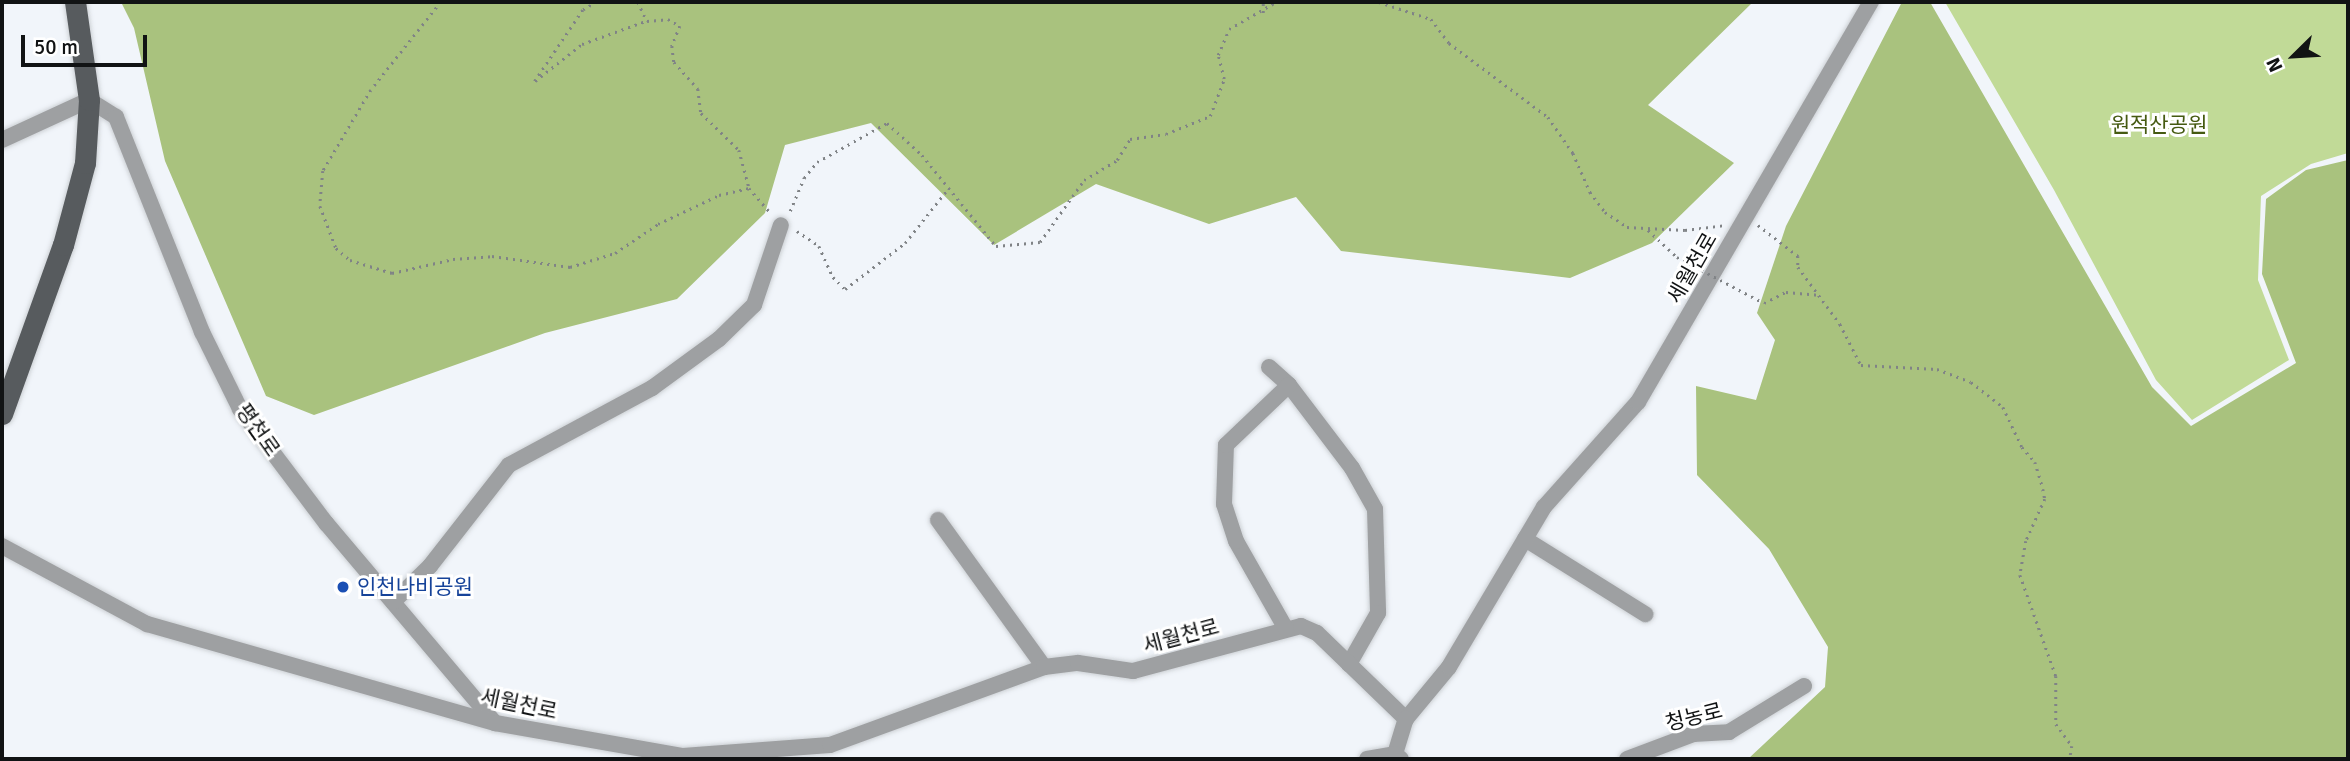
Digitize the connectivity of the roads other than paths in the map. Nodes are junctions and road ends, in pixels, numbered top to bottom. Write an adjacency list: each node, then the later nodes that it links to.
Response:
1 (75, 2): 3 (main road)
2 (1871, 2): 10 (street, 세월천로)
3 (89, 100): 4 (street); 8 (main road); 12 (street, 평천로)
4 (2, 140)
5 (780, 225): 12 (street)
6 (1269, 367): 7 (street)
7 (1289, 385): 14 (street); 15 (street)
8 (2, 414)
9 (938, 520): 16 (street)
10 (1525, 539): 13 (street); 18 (street, 세월천로)
11 (2, 546): 19 (street, 세월천로)
12 (393, 601): 19 (street, 평천로)
13 (1645, 614)
14 (1286, 629): 15 (street, 세월천로); 16 (street, 세월천로)
15 (1349, 664): 18 (street, 세월천로)
16 (1044, 667): 19 (street, 세월천로)
17 (1804, 686): 22 (street, 청농로)
18 (1406, 719): 20 (street, 세월천로)
19 (495, 723)
20 (1398, 757): 21 (street)
21 (1367, 759)
22 (1627, 759)

